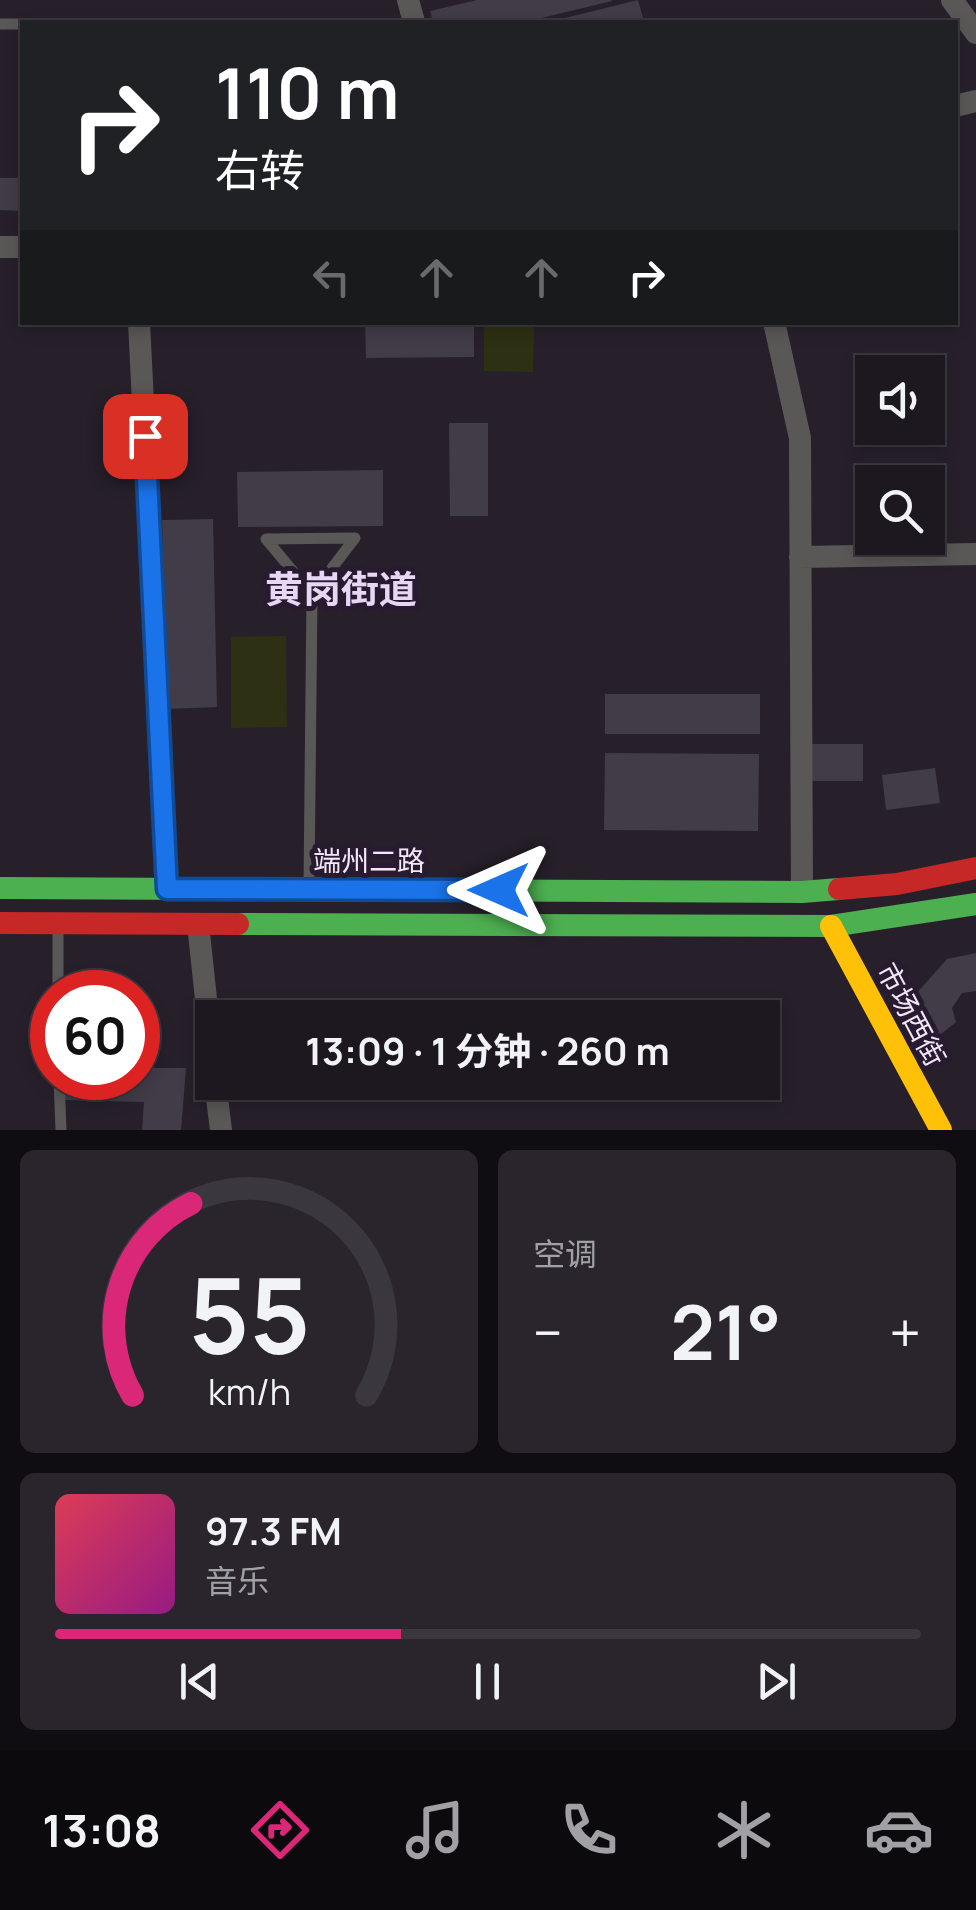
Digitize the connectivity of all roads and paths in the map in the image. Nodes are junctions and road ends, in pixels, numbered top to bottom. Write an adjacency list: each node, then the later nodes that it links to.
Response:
1 (952, 0): 2 (street)
2 (976, 32)
3 (140, 325): 10 (street)
4 (775, 325): 6 (street)
5 (976, 554): 6 (street)
6 (800, 557): 12 (street)
7 (312, 594): 7 (lane); 11 (lane)
8 (976, 868): 12 (main road, 端州二路)
9 (0, 888): 10 (main road, 端州二路)
10 (167, 889): 11 (main road, 端州二路)
11 (309, 890): 12 (main road, 端州二路)
12 (802, 892)
13 (976, 904): 17 (main road)
14 (0, 924): 15 (main road)
15 (58, 924): 16 (main road); 18 (lane)
16 (198, 924): 17 (main road); 19 (street)
17 (831, 926): 24 (main road, 市场西街)
18 (58, 970)
19 (206, 1000)
20 (60, 1100): 22 (lane)
21 (218, 1100): 23 (street)
22 (61, 1130)
23 (220, 1130)
24 (941, 1130)

